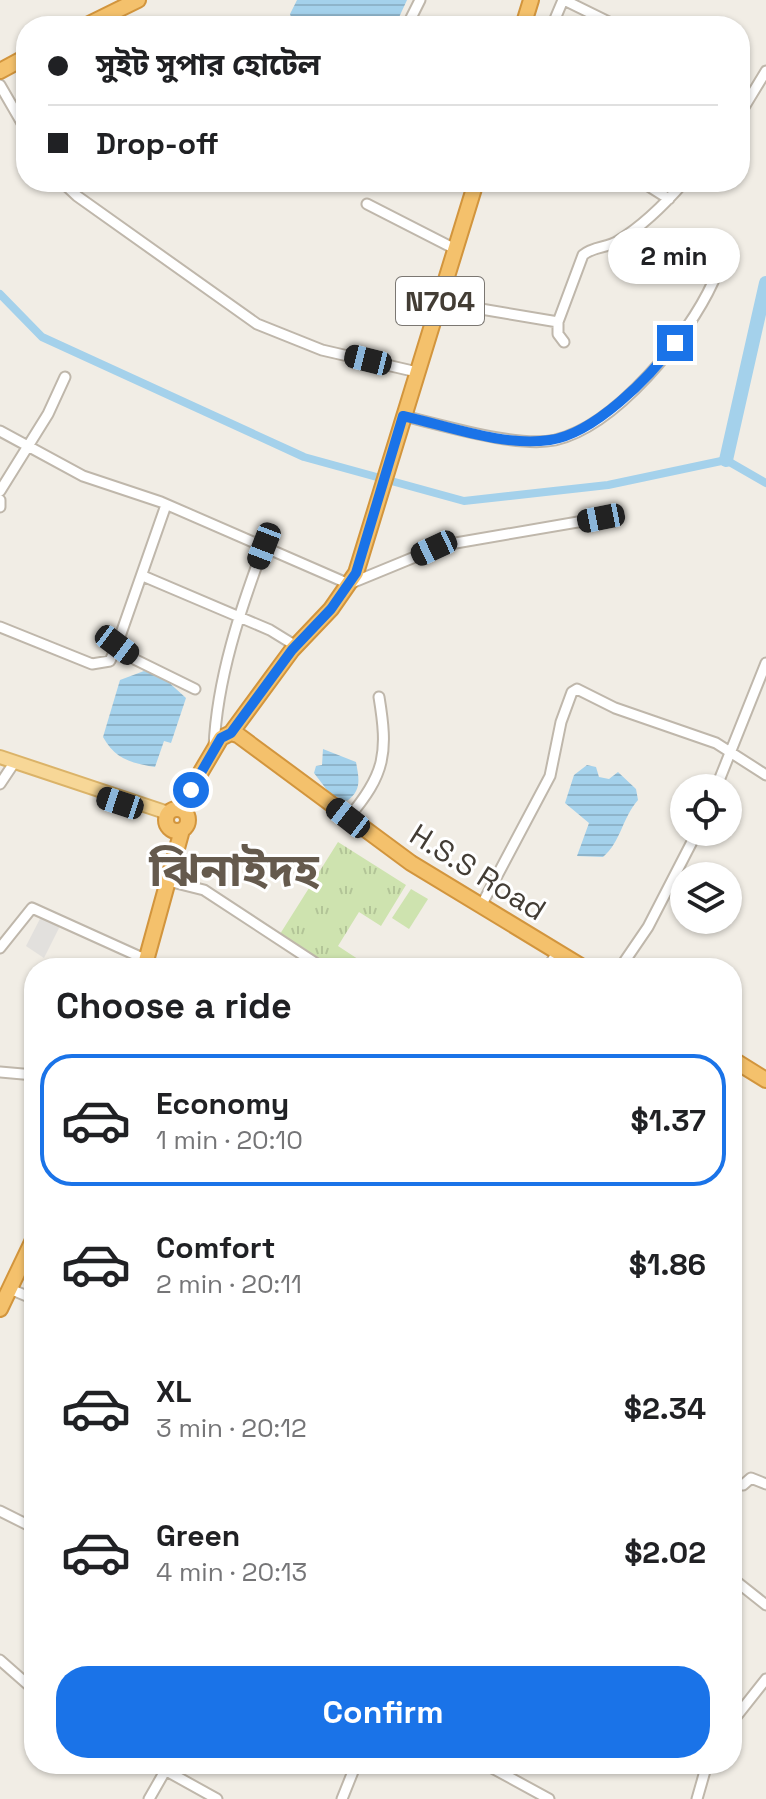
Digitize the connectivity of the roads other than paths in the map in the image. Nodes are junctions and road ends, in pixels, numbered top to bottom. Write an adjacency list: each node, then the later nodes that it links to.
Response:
1 (138, 0): 3 (highway)
2 (563, 0): 4 (street)
3 (105, 16)
4 (596, 16)
5 (766, 71): 7 (street)
6 (0, 85): 8 (street)
7 (750, 93)
8 (16, 113)
9 (73, 192): 20 (street)
10 (473, 192): 16 (highway, N704)
11 (658, 192): 13 (street)
12 (675, 192): 13 (street)
13 (669, 199): 18 (street)
14 (367, 204): 16 (street)
15 (670, 240): 22 (street)
16 (457, 250): 20 (highway, N704)
17 (475, 308): 18 (street)
18 (558, 322): 19 (street)
19 (564, 342)
20 (417, 372): 22 (highway, N704)
21 (65, 377): 24 (street)
22 (402, 417): 32 (highway, N704)
23 (0, 431): 24 (street)
24 (27, 445): 25 (street); 27 (street)
25 (0, 491)
26 (0, 500): 28 (street)
27 (166, 505): 30 (street); 31 (street)
28 (0, 507)
29 (601, 518): 32 (street)
30 (264, 546): 32 (street); 33 (street)
31 (143, 576): 33 (street); 35 (street)
32 (349, 584): 36 (highway, N704)
33 (238, 616): 36 (street); 41 (street)
34 (0, 627): 35 (street)
35 (117, 645): 38 (street)
36 (296, 646): 40 (highway, N704)
37 (766, 663): 42 (street)
38 (195, 689)
39 (379, 697): 47 (street)
40 (231, 733): 41 (highway); 47 (highway, H.S.S Road)
41 (214, 751): 48 (highway)
42 (730, 754): 44 (street); 45 (street); 51 (street)
43 (4, 762): 46 (street); 48 (main road)
44 (722, 774)
45 (766, 775)
46 (0, 784)
47 (348, 818): 51 (highway, H.S.S Road)
48 (176, 819): 50 (highway)
49 (690, 846): 59 (street)
50 (168, 879): 55 (highway); 56 (street)
51 (481, 906): 53 (highway, H.S.S Road)
52 (0, 948): 54 (street)
53 (557, 952): 57 (street); 58 (highway, H.S.S Road)
54 (133, 958)
55 (147, 958)
56 (308, 958)
57 (554, 958)
58 (567, 958)
59 (627, 958)
60 (742, 1065): 63 (highway)
61 (0, 1072): 62 (street)
62 (24, 1074)
63 (766, 1080)
64 (24, 1258): 65 (highway)
65 (3, 1299): 66 (street)
66 (24, 1299)
67 (766, 1484): 68 (street)
68 (742, 1485)
69 (0, 1511): 70 (street)
70 (24, 1523)
71 (742, 1586): 72 (street)
72 (766, 1605)
73 (0, 1660): 75 (street)
74 (766, 1679): 76 (street)
75 (24, 1681)
76 (742, 1709)
77 (164, 1774): 82 (street)
78 (177, 1774): 83 (street)
79 (352, 1774): 84 (street)
80 (503, 1774): 85 (street)
81 (704, 1774): 86 (street)
82 (149, 1799)
83 (217, 1799)
84 (342, 1799)
85 (549, 1799)
86 (697, 1799)

